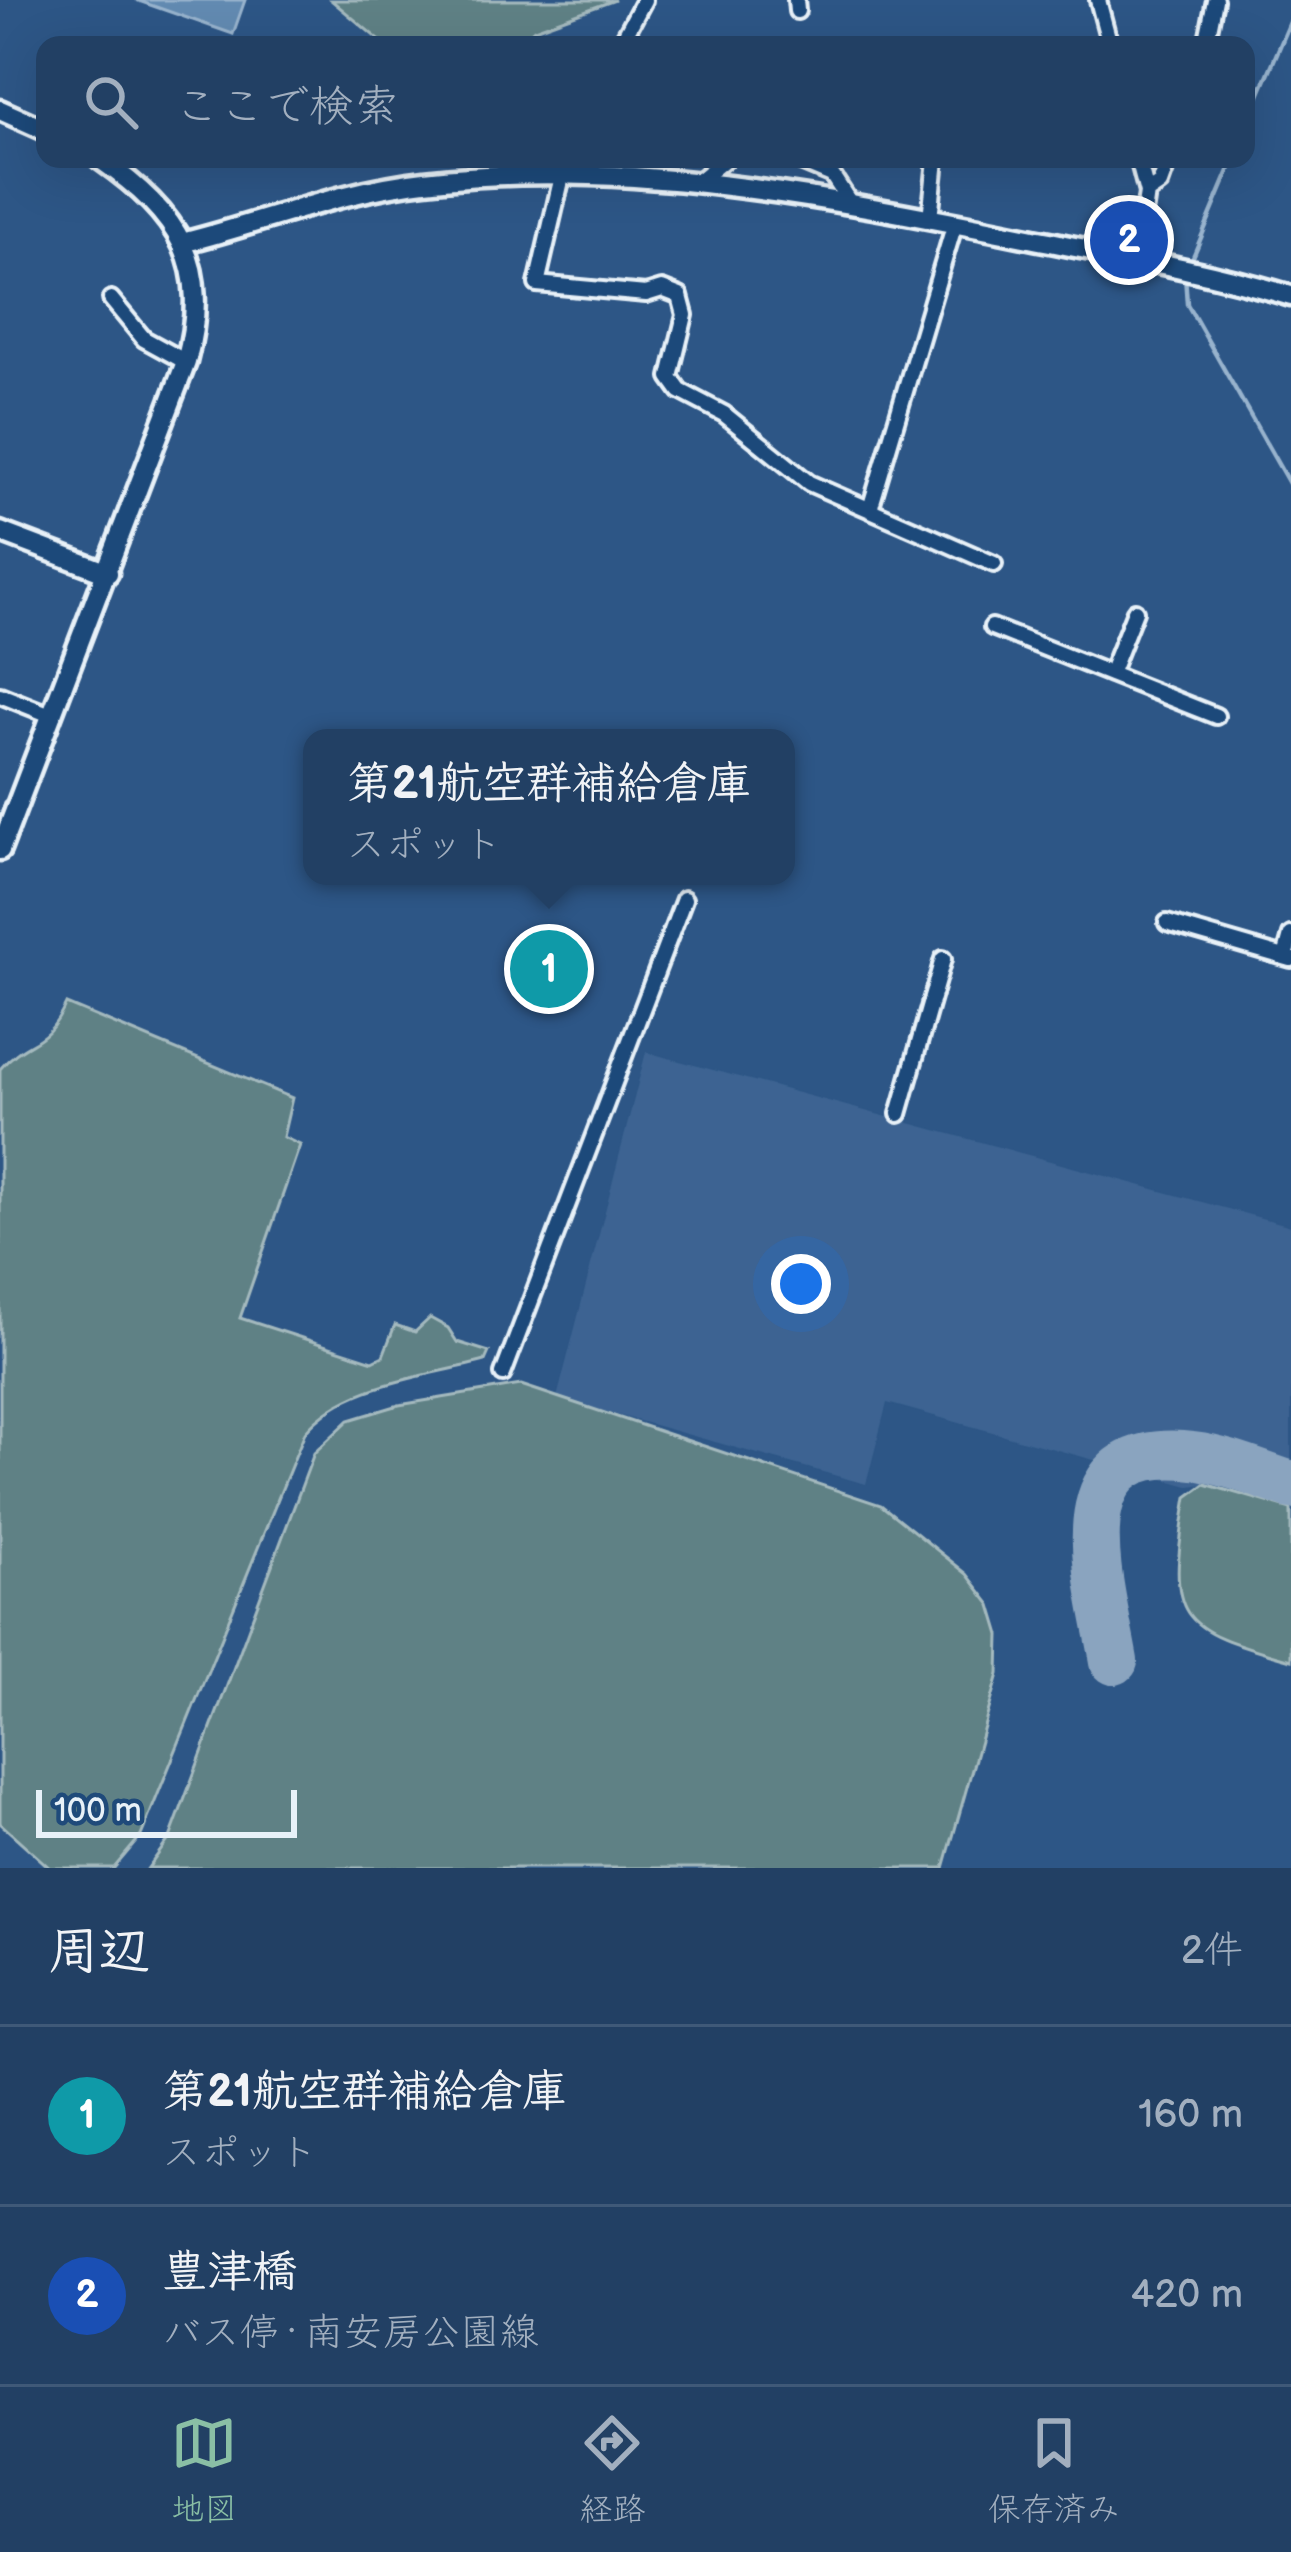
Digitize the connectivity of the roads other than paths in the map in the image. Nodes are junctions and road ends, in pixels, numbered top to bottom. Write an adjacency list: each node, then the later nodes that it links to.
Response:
1 (644, 0): 4 (street)
2 (1098, 0): 5 (street)
3 (1215, 0): 6 (street)
4 (625, 36)
5 (1107, 36)
6 (1208, 36)
7 (0, 110): 8 (main road)
8 (36, 126)
9 (112, 168): 23 (main road)
10 (553, 168): 23 (main road)
11 (563, 168): 28 (street)
12 (571, 168): 18 (main road)
13 (714, 168): 18 (street)
14 (815, 168): 20 (street)
15 (935, 168): 21 (street)
16 (1140, 168): 19 (street)
17 (1166, 168): 19 (street)
18 (696, 183): 20 (main road)
19 (1147, 193): 24 (street)
20 (852, 206): 21 (main road)
21 (930, 219): 22 (main road)
22 (955, 223): 24 (main road); 28 (street)
23 (186, 242): 27 (main road)
24 (1138, 256): 25 (main road)
25 (1291, 296)
26 (111, 299): 27 (street)
27 (186, 362): 31 (main road)
28 (870, 509): 30 (street)
29 (0, 532): 31 (main road)
30 (994, 564)
31 (108, 573): 36 (main road)
32 (1136, 611): 34 (street)
33 (992, 627): 34 (street)
34 (1110, 674): 37 (street)
35 (0, 695): 36 (street)
36 (53, 716): 38 (main road)
37 (1216, 716)
38 (0, 850)
39 (684, 899): 45 (street)
40 (1167, 923): 42 (street)
41 (1291, 935): 42 (street)
42 (1288, 958)
43 (943, 959): 44 (street)
44 (899, 1114)
45 (503, 1374)

